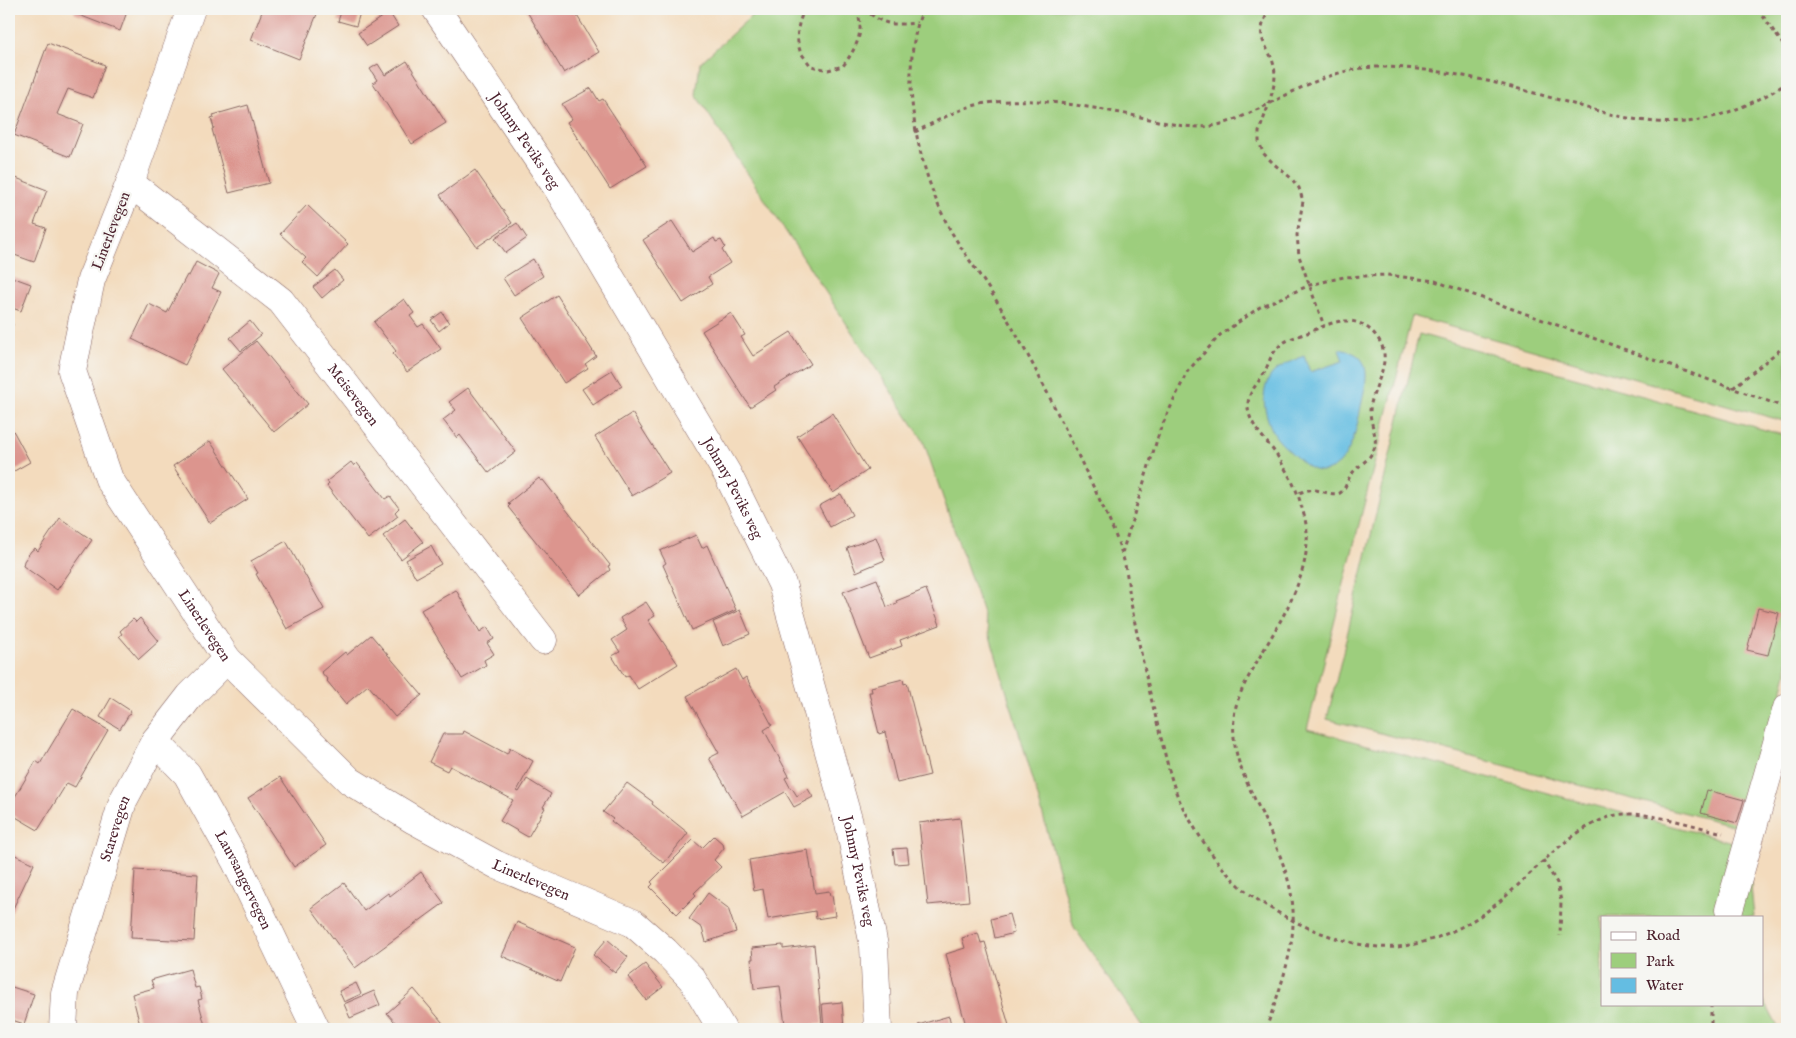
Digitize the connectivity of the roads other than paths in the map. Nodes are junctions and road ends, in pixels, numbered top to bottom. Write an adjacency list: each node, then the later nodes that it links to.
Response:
1 (191, 9): 3 (street, Linerlevegen)
2 (436, 9): 12 (street, Johnny Peviks veg)
3 (130, 183): 4 (street, Meisevegen); 5 (street, Linerlevegen)
4 (543, 640)
5 (227, 659): 7 (street, Starevegen); 11 (street, Linerlevegen)
6 (1787, 708): 8 (street)
7 (155, 741): 9 (street, Starevegen); 10 (street, Lauvsangervegen)
8 (1729, 910)
9 (63, 1029)
10 (316, 1029)
11 (722, 1029)
12 (878, 1029)

